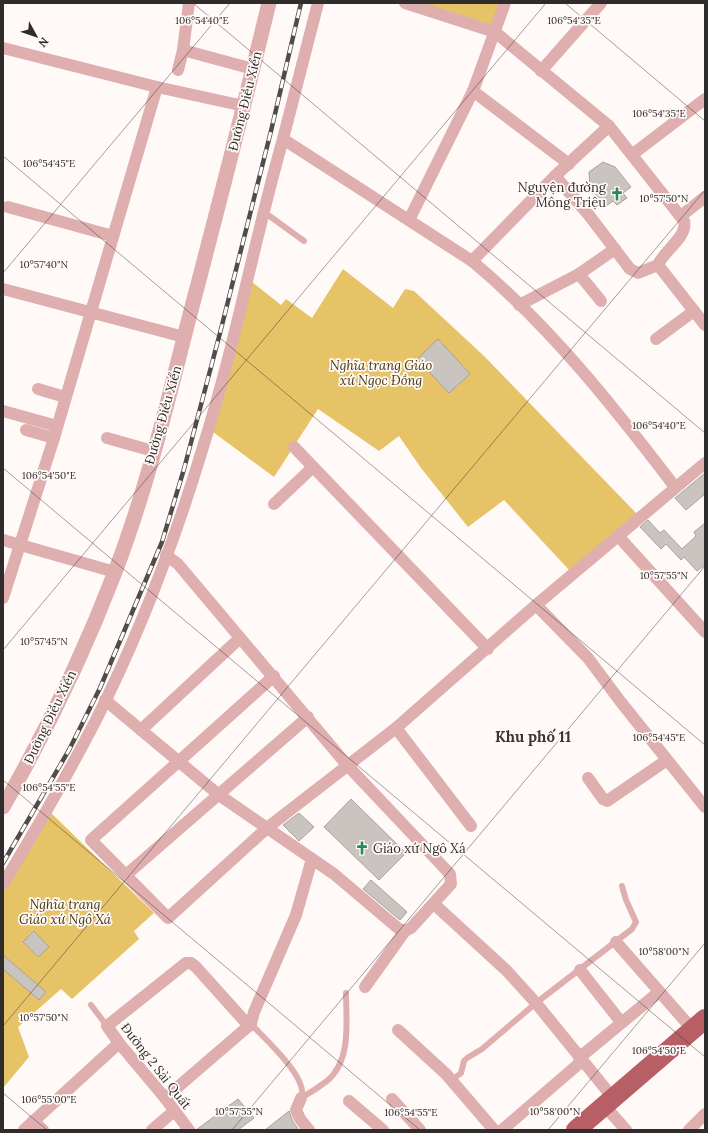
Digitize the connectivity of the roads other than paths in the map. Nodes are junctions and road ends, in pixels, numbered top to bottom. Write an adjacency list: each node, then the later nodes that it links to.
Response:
1 (189, 3): 9 (street)
2 (270, 3): 10 (street, Đường Điều Xiển)
3 (318, 3): 18 (street)
4 (405, 3): 7 (street)
5 (505, 3): 7 (street)
6 (601, 3): 12 (street)
7 (495, 32): 12 (street); 14 (street)
8 (3, 48): 13 (street)
9 (183, 50): 10 (street); 11 (street)
10 (253, 69): 16 (street, Đường Điều Xiển)
11 (178, 70)
12 (542, 71): 17 (street)
13 (157, 87): 16 (street); 27 (street)
14 (473, 90): 20 (street); 26 (street)
15 (705, 99): 19 (street)
16 (244, 106): 39 (street, Đường Điều Xiển)
17 (609, 126): 19 (street); 20 (street)
18 (282, 139): 24 (street); 26 (street)
19 (633, 154): 25 (street)
20 (569, 164): 21 (street)
21 (555, 176): 29 (street); 30 (street)
22 (705, 197): 25 (street)
23 (8, 207): 27 (street)
24 (264, 212): 28 (lane); 56 (street)
25 (681, 216): 31 (street)
26 (409, 220): 30 (street)
27 (113, 236): 37 (street)
28 (304, 241)
29 (615, 249): 31 (street); 32 (street)
30 (472, 261): 35 (street)
31 (658, 265): 36 (street)
32 (579, 274): 34 (street); 35 (street)
33 (3, 289): 37 (street)
34 (601, 301)
35 (519, 305): 51 (street)
36 (694, 311): 38 (street); 40 (street)
37 (91, 313): 39 (street); 42 (street)
38 (704, 322)
39 (184, 337): 48 (street, Đường Điều Xiển)
40 (656, 339)
41 (38, 389): 42 (street)
42 (65, 397): 45 (street)
43 (3, 411): 45 (street)
44 (26, 430): 45 (street)
45 (55, 432): 55 (street)
46 (107, 438): 48 (street)
47 (294, 447): 50 (street)
48 (154, 451): 57 (street, Đường Điều Xiển)
49 (705, 463): 51 (street)
50 (313, 467): 52 (street); 62 (street)
51 (675, 487): 53 (street)
52 (274, 504)
53 (619, 537): 59 (street); 60 (street)
54 (3, 540): 55 (street)
55 (20, 544): 57 (street); 58 (street)
56 (166, 555): 61 (street); 64 (street)
57 (115, 572): 73 (street, Đường Điều Xiển)
58 (3, 598)
59 (536, 605): 62 (street); 68 (street)
60 (705, 632)
61 (240, 638): 63 (street); 67 (street)
62 (488, 648): 66 (street)
63 (274, 676): 65 (street); 69 (street)
64 (105, 700): 67 (street); 79 (street)
65 (308, 717): 70 (street); 72 (street)
66 (396, 728): 70 (street); 75 (street)
67 (141, 730): 69 (street)
68 (667, 760): 71 (street); 74 (street)
69 (178, 762): 72 (street); 78 (street)
70 (347, 765): 76 (street); 81 (street)
71 (588, 778)
72 (219, 795): 76 (street); 78 (street)
73 (3, 807)
74 (705, 807)
75 (471, 826)
76 (267, 828): 77 (street); 78 (street)
77 (312, 859): 82 (street); 93 (street)
78 (126, 875)
79 (3, 884)
80 (622, 886): 83 (lane)
81 (434, 904): 82 (street); 88 (street)
82 (405, 931): 85 (street)
83 (616, 942): 84 (lane); 87 (street)
84 (580, 970): 88 (lane); 90 (street)
85 (365, 987)
86 (346, 992): 99 (lane)
87 (659, 992): 90 (street); 92 (street)
88 (536, 1003): 96 (street); 97 (lane)
89 (90, 1005): 91 (lane)
90 (621, 1022): 96 (street)
91 (110, 1023): 93 (street); 95 (street, Đường 2 Sài Quất)
92 (699, 1024): 102 (highway)
93 (250, 1025): 98 (street); 99 (lane)
94 (398, 1030): 97 (street)
95 (119, 1043): 98 (street, Đường 2 Sài Quất); 105 (street)
96 (580, 1059): 102 (street); 114 (street)
97 (452, 1080): 113 (street)
98 (165, 1098): 103 (street, Đường 2 Sài Quất)
99 (302, 1098): 110 (street)
100 (392, 1098): 112 (street)
101 (349, 1101): 111 (street)
102 (608, 1102): 115 (highway); 116 (street)
103 (174, 1112): 108 (street); 109 (street, Đường 2 Sài Quất)
104 (705, 1114): 117 (street)
105 (33, 1120): 106 (street); 107 (street)
106 (24, 1130)
107 (43, 1130)
108 (152, 1130)
109 (189, 1130)
110 (309, 1130)
111 (382, 1130)
112 (420, 1130)
113 (494, 1130)
114 (502, 1130)
115 (576, 1130)
116 (626, 1130)
117 (690, 1130)

